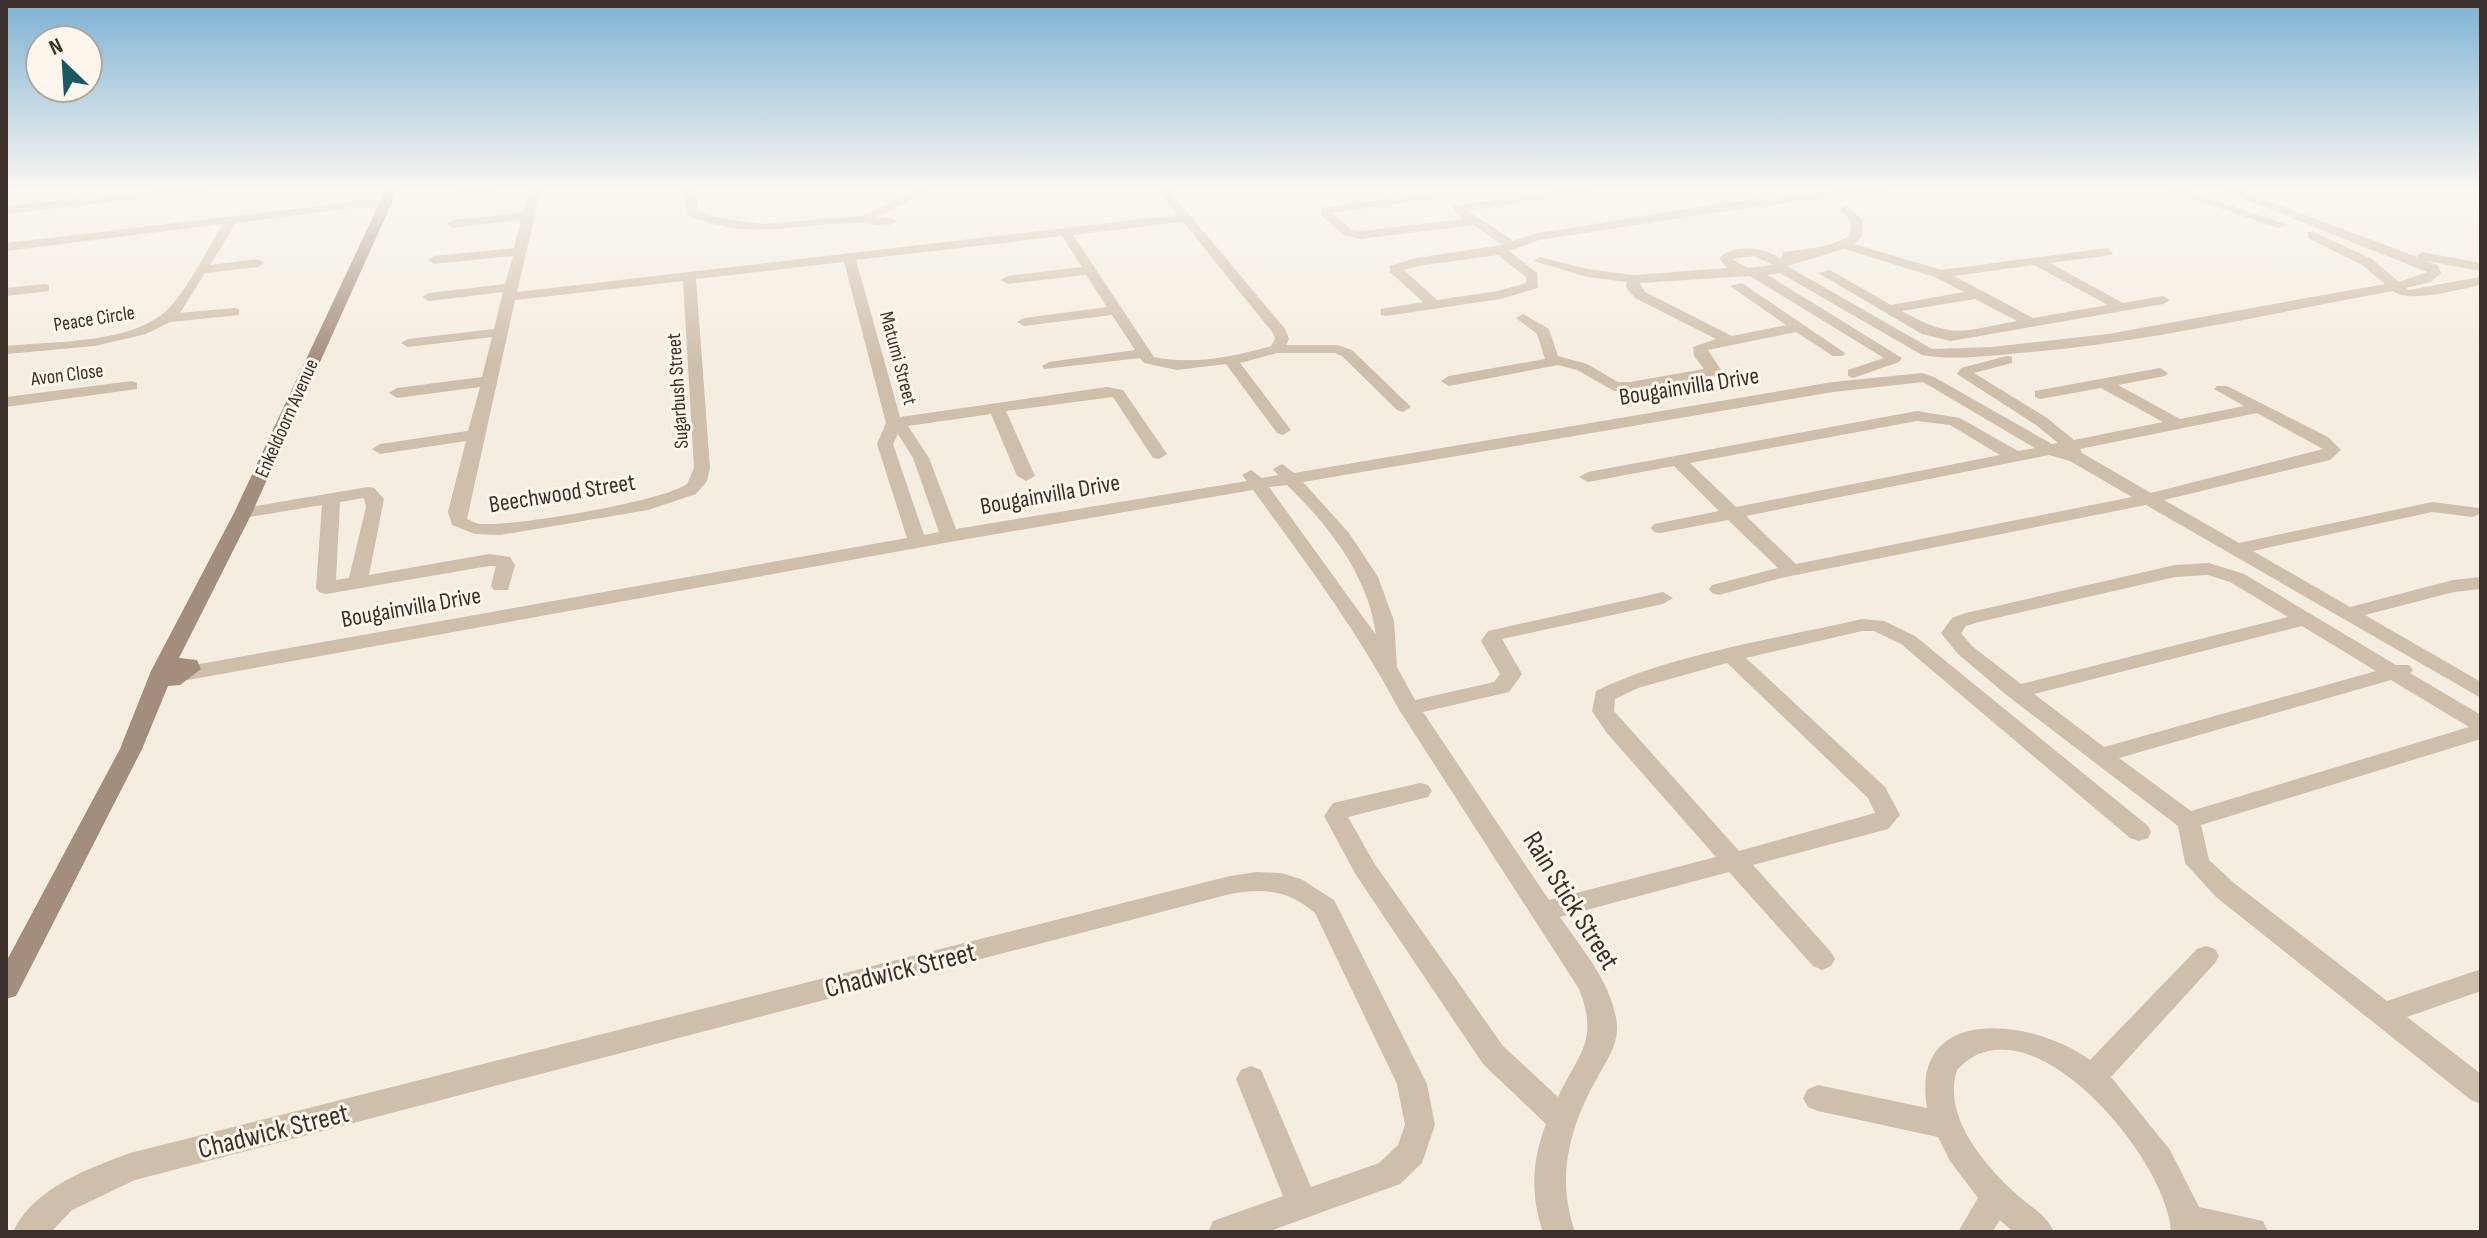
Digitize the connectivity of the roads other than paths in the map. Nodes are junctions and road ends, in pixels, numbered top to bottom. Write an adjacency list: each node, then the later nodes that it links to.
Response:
1 (215, 247): 36 (street, Peace Circle)
2 (365, 247): 109 (street, Enkeldoorn Avenue)
3 (522, 247): 19 (street)
4 (780, 247): 32 (street)
5 (784, 247): 29 (street)
6 (890, 247): 22 (street)
7 (918, 247): 17 (street)
8 (933, 247): 17 (street)
9 (1075, 247): 37 (street)
10 (1210, 247): 68 (street)
11 (1509, 247): 18 (street)
12 (1838, 247): 23 (street)
13 (1851, 247): 41 (street)
14 (2338, 247): 48 (street)
15 (2380, 247): 34 (street)
16 (2393, 247): 31 (street)
17 (922, 248): 22 (street)
18 (1506, 248): 54 (street); 54 (street)
19 (521, 251): 26 (street); 50 (street)
20 (2107, 252): 27 (street)
21 (1759, 254): 23 (street); 25 (street); 33 (street)
22 (870, 255): 24 (street)
23 (1799, 256): 33 (street)
24 (849, 257): 29 (street); 91 (street, Matumi Street)
25 (1725, 258): 38 (street); 39 (street)
26 (434, 260)
27 (2034, 260): 41 (street); 55 (street)
28 (1540, 261): 43 (street)
29 (798, 262): 32 (street)
30 (258, 263): 36 (street)
31 (2453, 264): 34 (street, Bougainvilla Drive); 35 (street, Bougainvilla Drive)
32 (770, 266): 42 (street)
33 (1780, 266): 39 (street); 72 (street)
34 (2433, 268): 45 (street, Bougainvilla Drive); 48 (street, Bougainvilla Drive)
35 (2481, 269)
36 (200, 270): 60 (street, Peace Circle)
37 (1092, 270): 44 (street); 57 (street)
38 (1707, 272): 39 (street); 43 (street)
39 (1749, 272): 73 (street)
40 (1825, 273): 56 (street)
41 (1940, 274): 51 (street)
42 (689, 276): 50 (street); 105 (street, Sugarbush Street)
43 (1634, 279): 66 (street)
44 (1008, 280)
45 (2481, 281): 48 (street, Bougainvilla Drive)
46 (1737, 286): 64 (street)
47 (44, 288): 49 (street)
48 (2402, 290): 72 (street, Bougainvilla Drive); 77 (street, Bougainvilla Drive)
49 (6, 292)
50 (511, 292): 52 (street); 65 (street)
51 (1978, 294): 56 (street); 63 (street)
52 (429, 297)
53 (2163, 300): 55 (street)
54 (1434, 305): 59 (street)
55 (2121, 307): 63 (street)
56 (1890, 309): 63 (street)
57 (1116, 310): 62 (street); 70 (street)
58 (234, 312): 60 (street)
59 (1386, 312)
60 (168, 318): 69 (street, Peace Circle)
61 (1523, 318): 75 (street)
62 (1024, 322)
63 (2031, 323)
64 (1798, 327): 66 (street); 71 (street)
65 (501, 332): 67 (street); 80 (street)
66 (1729, 340): 75 (street)
67 (408, 343)
68 (1276, 349): 74 (street); 88 (street)
69 (6, 350)
70 (1142, 353): 74 (street); 76 (street)
71 (1838, 353)
72 (1931, 353): 73 (street, Bougainvilla Drive); 77 (street)
73 (1895, 358): 79 (street); 101 (street, Bougainvilla Drive)
74 (1230, 360): 93 (street)
75 (1557, 361): 81 (street)
76 (1049, 366)
77 (1966, 373): 79 (street, Bougainvilla Drive); 97 (street)
78 (2160, 373): 82 (street)
79 (1926, 379): 96 (street); 101 (street, Bougainvilla Drive)
80 (489, 381): 85 (street); 94 (street)
81 (1449, 381)
82 (2103, 383): 86 (street); 92 (street)
83 (132, 386): 87 (street, Avon Close)
84 (2222, 389): 90 (street)
85 (397, 393)
86 (2040, 394)
87 (6, 402)
88 (1403, 407)
89 (997, 408): 91 (street, Matumi Street); 98 (street, Matumi Street); 102 (street)
90 (2259, 408): 92 (street); 107 (street)
91 (894, 423): 112 (street, Matumi Street); 113 (street, Matumi Street)
92 (2176, 423): 97 (street)
93 (1283, 430)
94 (476, 435): 95 (street); 105 (street, Beechwood Street)
95 (380, 449)
96 (2050, 450): 97 (street); 99 (street)
97 (2073, 451): 107 (street)
98 (1159, 454)
99 (2014, 456): 100 (street); 110 (street)
100 (1678, 461): 103 (street); 110 (street)
101 (1285, 473): 104 (street, Bougainvilla Drive); 125 (street, Rain Stick Street)
102 (1026, 476)
103 (1588, 477)
104 (1254, 479): 112 (street, Bougainvilla Drive); 125 (street, Rain Stick Street)
105 (682, 495)
106 (331, 497): 109 (street); 116 (street); 116 (street)
107 (2148, 499): 114 (street); 115 (street)
108 (2473, 512): 114 (street)
109 (243, 513): 126 (street, Enkeldoorn Avenue)
110 (1732, 513): 111 (street); 115 (street)
111 (1660, 528)
112 (947, 531): 113 (street, Bougainvilla Drive)
113 (915, 537): 126 (street, Bougainvilla Drive)
114 (2238, 549): 121 (street)
115 (1792, 571): 119 (street)
116 (358, 582): 118 (street)
117 (2481, 583): 121 (street)
118 (501, 586)
119 (1719, 589)
120 (1663, 598): 130 (street)
121 (2350, 613): 124 (street)
122 (2308, 618): 127 (street); 129 (street); 129 (street)
123 (1731, 655): 136 (street); 137 (street); 137 (street)
124 (2429, 660): 127 (street); 128 (street)
125 (1387, 667): 130 (street, Rain Stick Street)
126 (173, 672): 142 (street, Enkeldoorn Avenue)
127 (2396, 672): 131 (street); 133 (street)
128 (2477, 686)
129 (2017, 692): 133 (street)
130 (1409, 708): 138 (street, Rain Stick Street)
131 (2481, 725)
132 (2481, 731): 135 (street)
133 (2102, 755): 135 (street)
134 (1420, 791): 148 (street)
135 (2187, 821): 143 (street)
136 (2139, 832)
137 (1738, 862): 138 (street); 140 (street)
138 (1544, 911): 148 (street, Rain Stick Street)
139 (2206, 956): 144 (street)
140 (1822, 959)
141 (2481, 980): 143 (street)
142 (6, 988)
143 (2383, 1014): 146 (street)
144 (2092, 1078): 149 (street); 152 (street)
145 (1251, 1079): 151 (street)
146 (2481, 1091)
147 (1818, 1098): 149 (street)
148 (1562, 1119): 155 (street, Rain Stick Street)
149 (1949, 1126): 150 (street)
150 (1997, 1197): 156 (street); 157 (street)
151 (1303, 1206): 153 (street, Chadwick Street); 154 (street, Chadwick Street)
152 (2187, 1226): 158 (street)
153 (29, 1232)
154 (1224, 1232)
155 (1559, 1232)
156 (1974, 1232)
157 (2038, 1232)
158 (2252, 1232)

